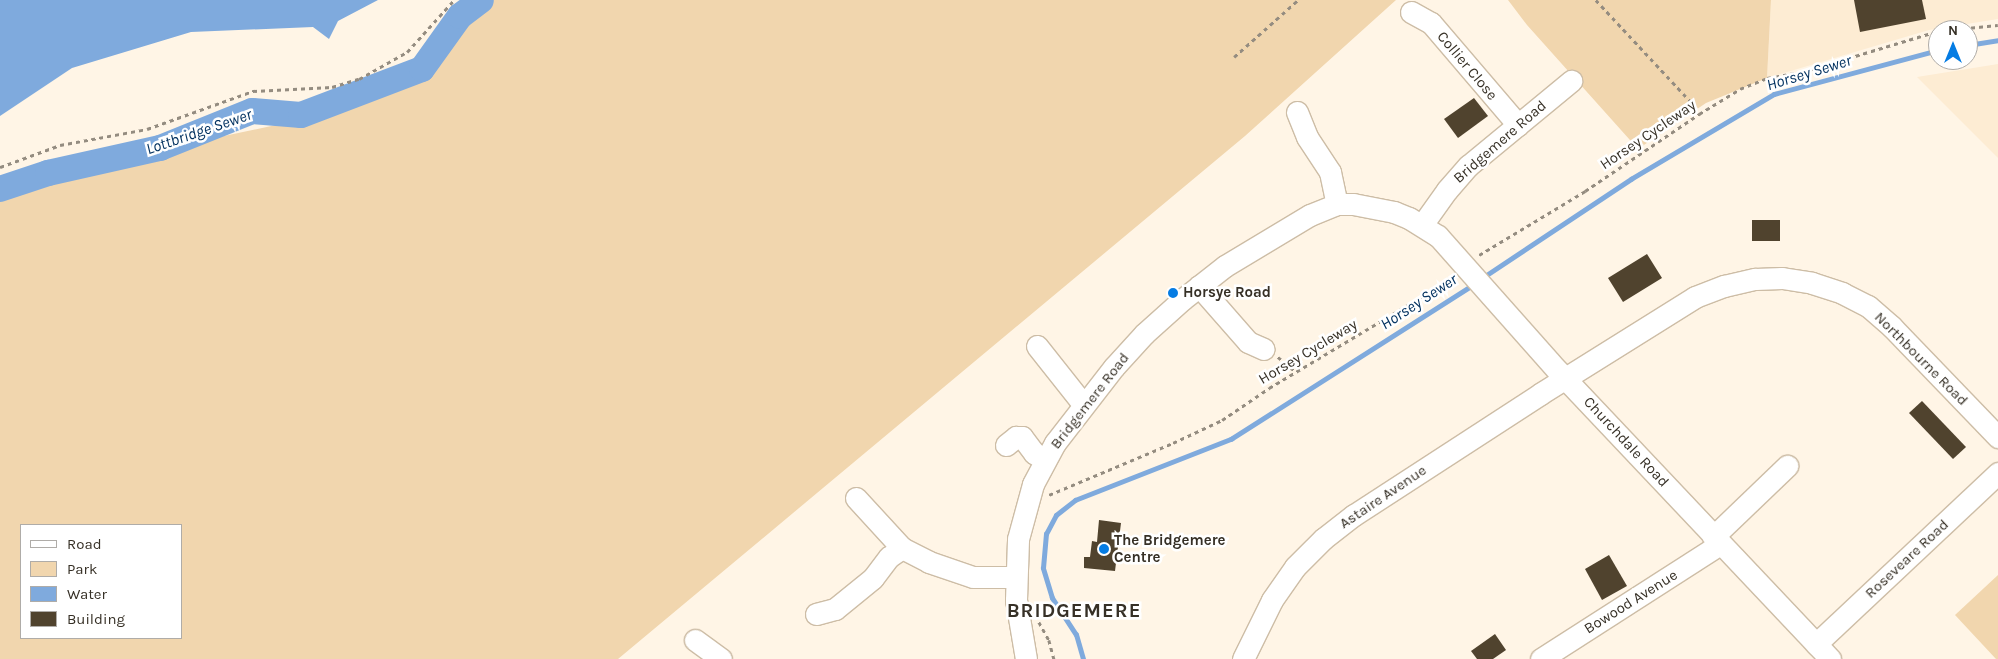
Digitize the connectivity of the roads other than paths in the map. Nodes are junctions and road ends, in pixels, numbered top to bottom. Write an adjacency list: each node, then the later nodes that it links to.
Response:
1 (1411, 12): 4 (street, Collier Close)
2 (1571, 82): 4 (street, Bridgemere Road)
3 (1297, 112): 5 (street)
4 (1518, 125): 6 (street, Bridgemere Road)
5 (1337, 204): 6 (street, Bridgemere Road); 7 (street, Bridgemere Road)
6 (1422, 225): 10 (street, Churchdale Road)
7 (1200, 286): 9 (street); 11 (street, Bridgemere Road)
8 (1036, 346): 11 (street)
9 (1264, 349)
10 (1566, 378): 12 (street, Northbourne Road); 18 (street, Churchdale Road); 26 (street, Astaire Avenue)
11 (1083, 404): 14 (street, Bridgemere Road)
12 (1998, 436)
13 (1006, 446): 14 (street)
14 (1045, 460): 20 (street, Bridgemere Road)
15 (1787, 466): 18 (street, Bowood Avenue)
16 (1998, 474): 23 (street, Roseveare Road)
17 (856, 498): 19 (street)
18 (1717, 541): 23 (street, Churchdale Road); 27 (street, Bowood Avenue)
19 (902, 548): 20 (street); 21 (street)
20 (1015, 577): 25 (street, Bridgemere Road)
21 (816, 614)
22 (695, 640): 24 (street)
23 (1823, 652)
24 (721, 659)
25 (1026, 659)
26 (1243, 659)
27 (1541, 659)

